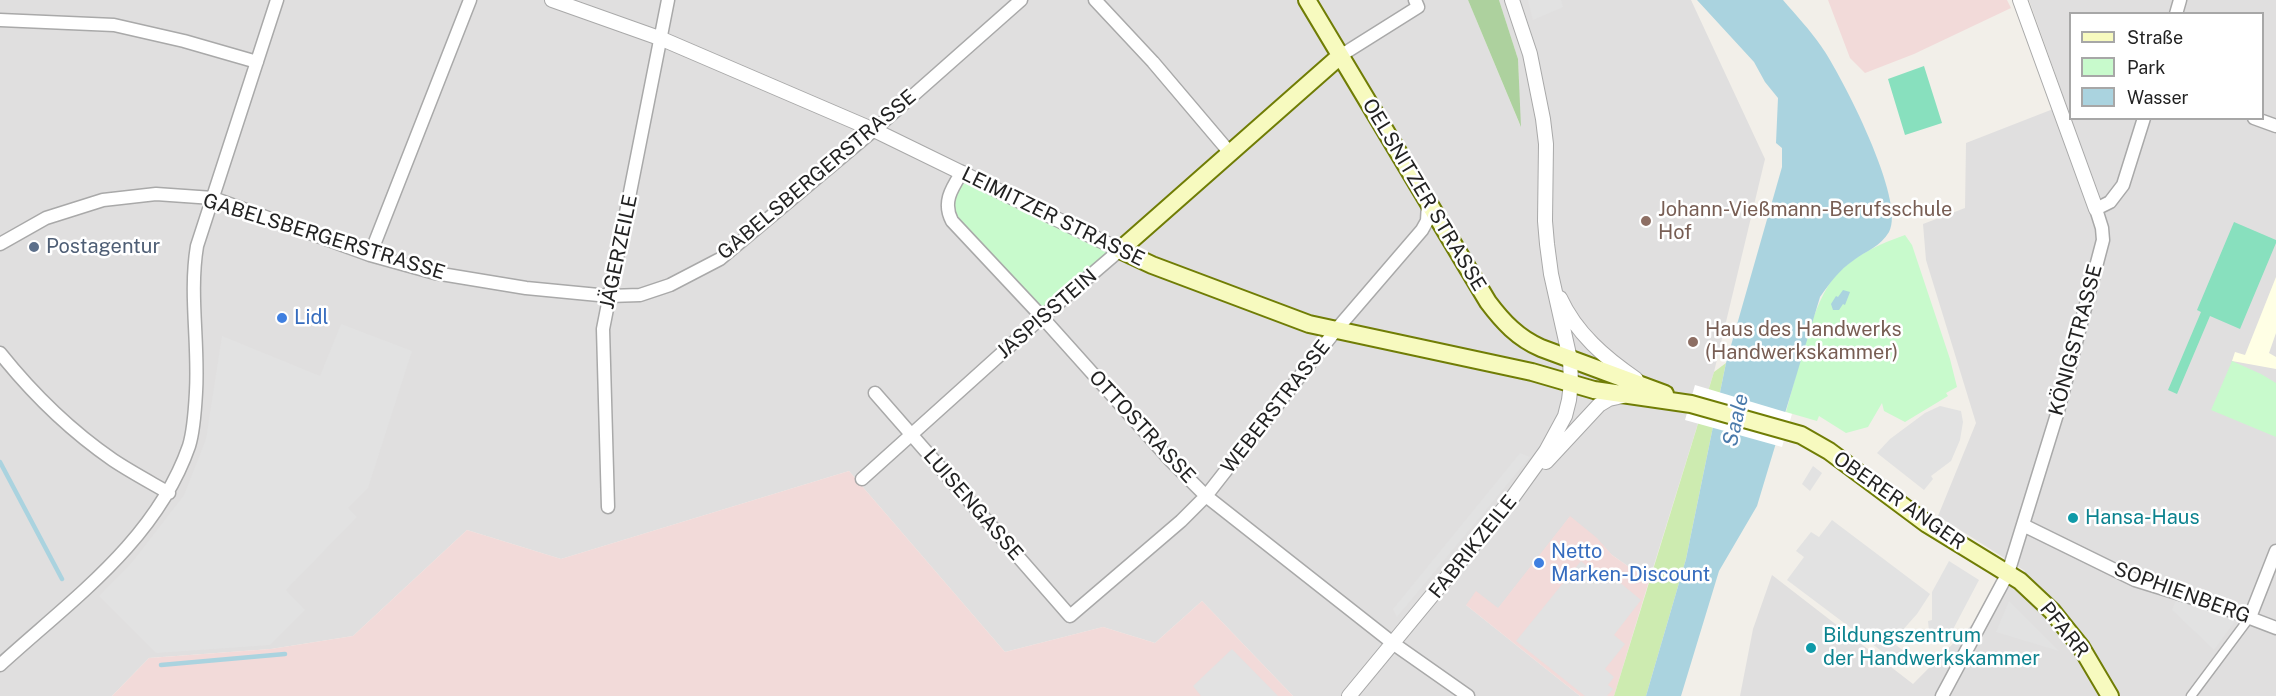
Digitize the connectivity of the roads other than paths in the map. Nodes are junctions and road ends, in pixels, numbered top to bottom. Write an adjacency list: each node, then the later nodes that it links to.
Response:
1 (277, 0): 14 (street)
2 (470, 0): 26 (street)
3 (552, 0): 12 (street, LEIMITZER STRASSE)
4 (668, 0): 12 (street, JÄGERZEILE)
5 (1021, 0): 18 (street, GABELSBERGERSTRASSE)
6 (1095, 0): 19 (street)
7 (1308, 0): 13 (main road, OELSNITZER STRASSE)
8 (1415, 0): 13 (street)
9 (1512, 0): 27 (street)
10 (2020, 0): 23 (street)
11 (0, 20): 14 (street)
12 (662, 39): 18 (street, LEIMITZER STRASSE); 28 (street, JÄGERZEILE)
13 (1340, 56): 19 (main road, JASPISSTEIN); 22 (main road, OELSNITZER STRASSE)
14 (257, 62): 21 (street)
15 (2143, 120): 23 (street)
16 (2260, 120): 17 (street)
17 (2276, 126)
18 (874, 130): 20 (street, LEIMITZER STRASSE); 28 (street, GABELSBERGERSTRASSE)
19 (1231, 154): 25 (main road, JASPISSTEIN)
20 (962, 172): 25 (street, LEIMITZER STRASSE); 29 (street, OTTOSTRASSE)
21 (213, 198): 24 (street, GABELSBERGERSTRASSE); 26 (street, GABELSBERGERSTRASSE); 40 (street)
22 (1428, 202): 30 (street, WEBERSTRASSE); 32 (main road, OELSNITZER STRASSE)
23 (2096, 209): 44 (street, KÖNIGSTRASSE)
24 (0, 244)
25 (1120, 250): 29 (street, JASPISSTEIN); 30 (main road, LEIMITZER STRASSE)
26 (370, 255): 28 (street, GABELSBERGERSTRASSE)
27 (1551, 274): 32 (street, FABRIKZEILE); 34 (street)
28 (609, 296): 43 (street, JÄGERZEILE)
29 (1042, 316): 38 (street, JASPISSTEIN); 41 (street, OTTOSTRASSE)
30 (1336, 330): 33 (main road, LEIMITZER STRASSE); 41 (street, WEBERSTRASSE)
31 (0, 353): 40 (street)
32 (1570, 359): 33 (street, FABRIKZEILE); 34 (main road, OELSNITZER STRASSE)
33 (1571, 383): 36 (main road, LEIMITZER STRASSE); 42 (street, FABRIKZEILE)
34 (1652, 389): 37 (main road, OELSNITZER STRASSE)
35 (875, 393): 38 (street, LUISENGASSE)
36 (1630, 396): 37 (main road, LEIMITZER STRASSE); 42 (street)
37 (1699, 406): 46 (main road, OBERER ANGER)
38 (912, 435): 39 (street, JASPISSTEIN); 47 (street, LUISENGASSE)
39 (862, 479)
40 (169, 493): 51 (street)
41 (1206, 496): 47 (street, WEBERSTRASSE); 50 (street, OTTOSTRASSE)
42 (1510, 501): 50 (street, FABRIKZEILE)
43 (608, 507)
44 (2023, 525): 46 (street, KÖNIGSTRASSE); 48 (street, SOPHIENBERG)
45 (2276, 551): 48 (street)
46 (2008, 573): 54 (street, KÖNIGSTRASSE); 55 (main road, PFARR)
47 (1070, 616)
48 (2250, 617): 49 (street, SOPHIENBERG); 56 (street)
49 (2276, 628)
50 (1394, 644): 52 (street, FABRIKZEILE); 53 (street, OTTOSTRASSE)
51 (0, 665)
52 (1349, 696)
53 (1468, 696)
54 (1942, 696)
55 (2110, 696)
56 (2191, 696)

